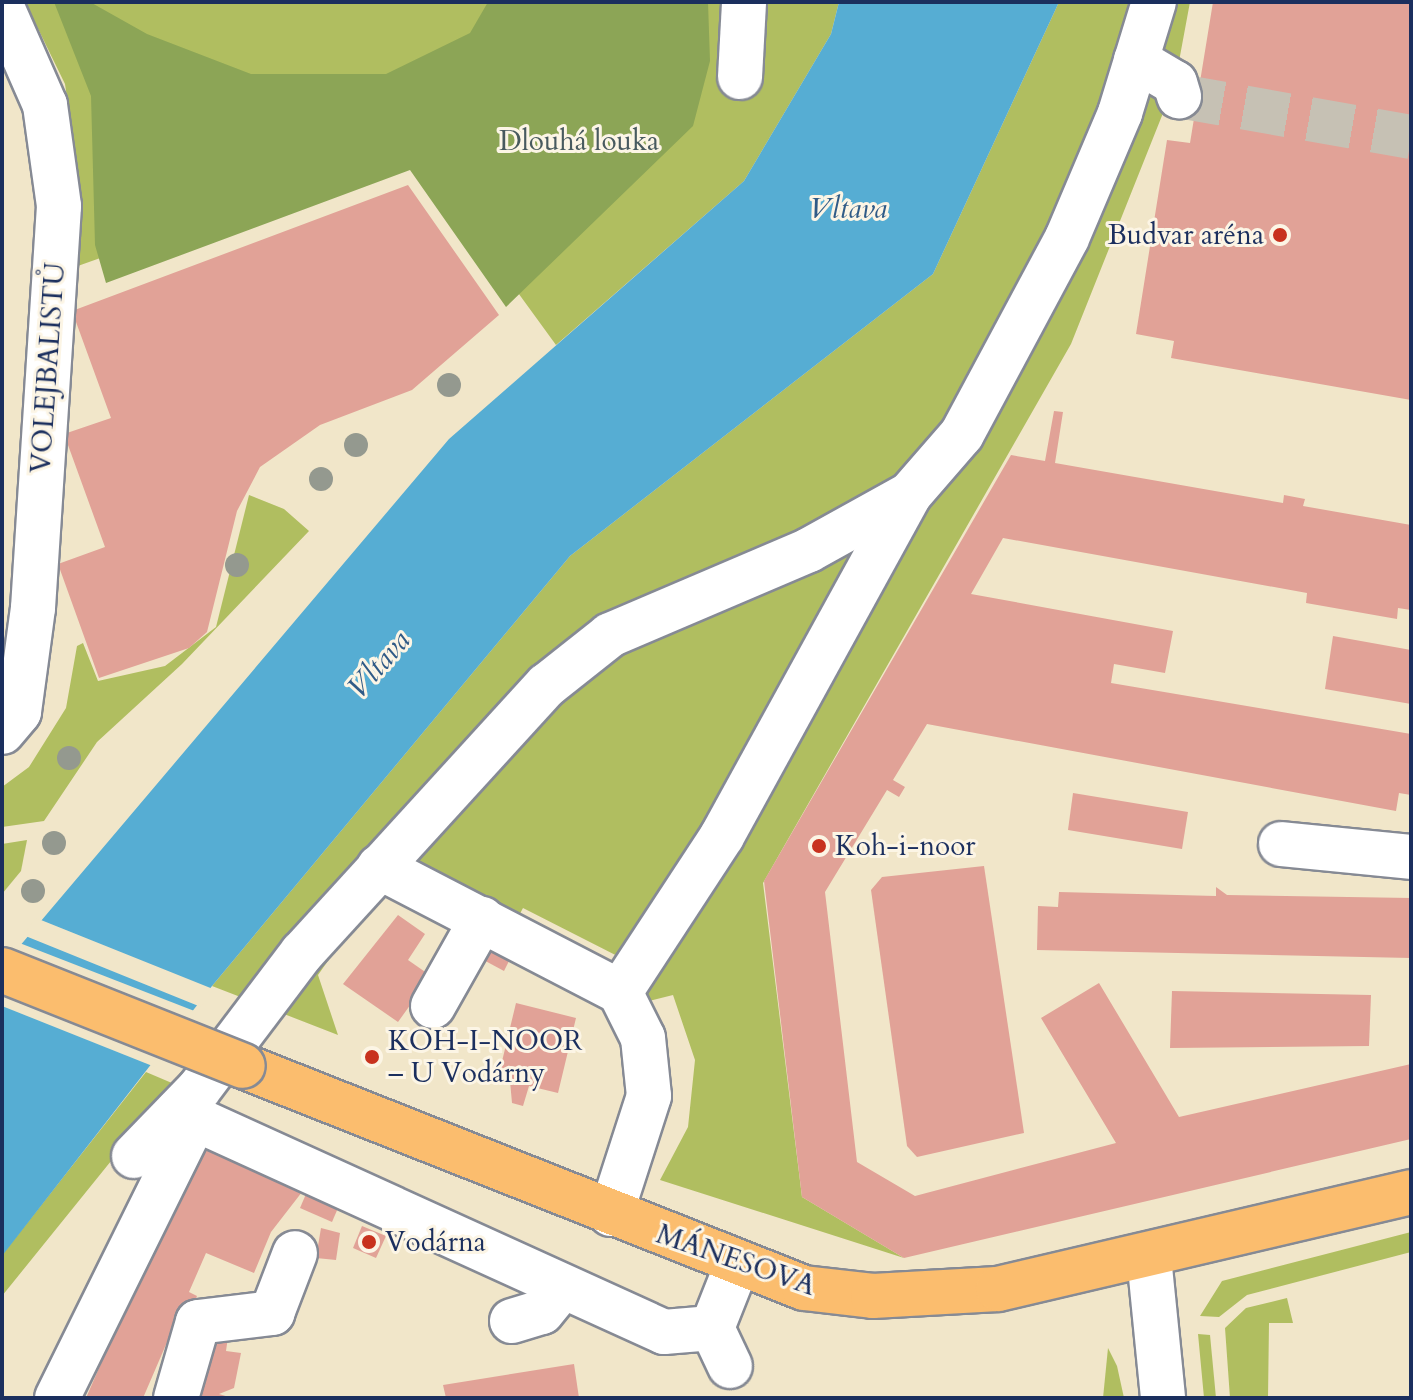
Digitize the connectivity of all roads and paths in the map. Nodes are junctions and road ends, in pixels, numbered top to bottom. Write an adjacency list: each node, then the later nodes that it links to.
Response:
1 (1154, 2): 4 (street)
2 (2, 7): 8 (street, VOLEJBALISTŮ)
3 (747, 7): 5 (street)
4 (1136, 60): 6 (street); 7 (street)
5 (740, 77)
6 (1179, 96)
7 (910, 494): 11 (street); 14 (street)
8 (2, 732)
9 (1281, 844): 10 (street)
10 (1411, 857)
11 (379, 867): 12 (street); 16 (street)
12 (482, 919): 14 (street); 15 (street)
13 (2, 970): 19 (main road, MÁNESOVA, bridge)
14 (620, 992): 19 (street)
15 (433, 1006)
16 (190, 1107): 17 (street); 23 (street); 25 (street)
17 (134, 1156)
18 (1411, 1192): 21 (main road, MÁNESOVA)
19 (611, 1214): 22 (main road, MÁNESOVA)
20 (295, 1253): 26 (street)
21 (1149, 1257): 22 (main road, MÁNESOVA); 27 (street)
22 (737, 1265): 23 (street)
23 (562, 1287): 24 (street)
24 (512, 1321)
25 (57, 1398)
26 (176, 1398)
27 (1163, 1398)

